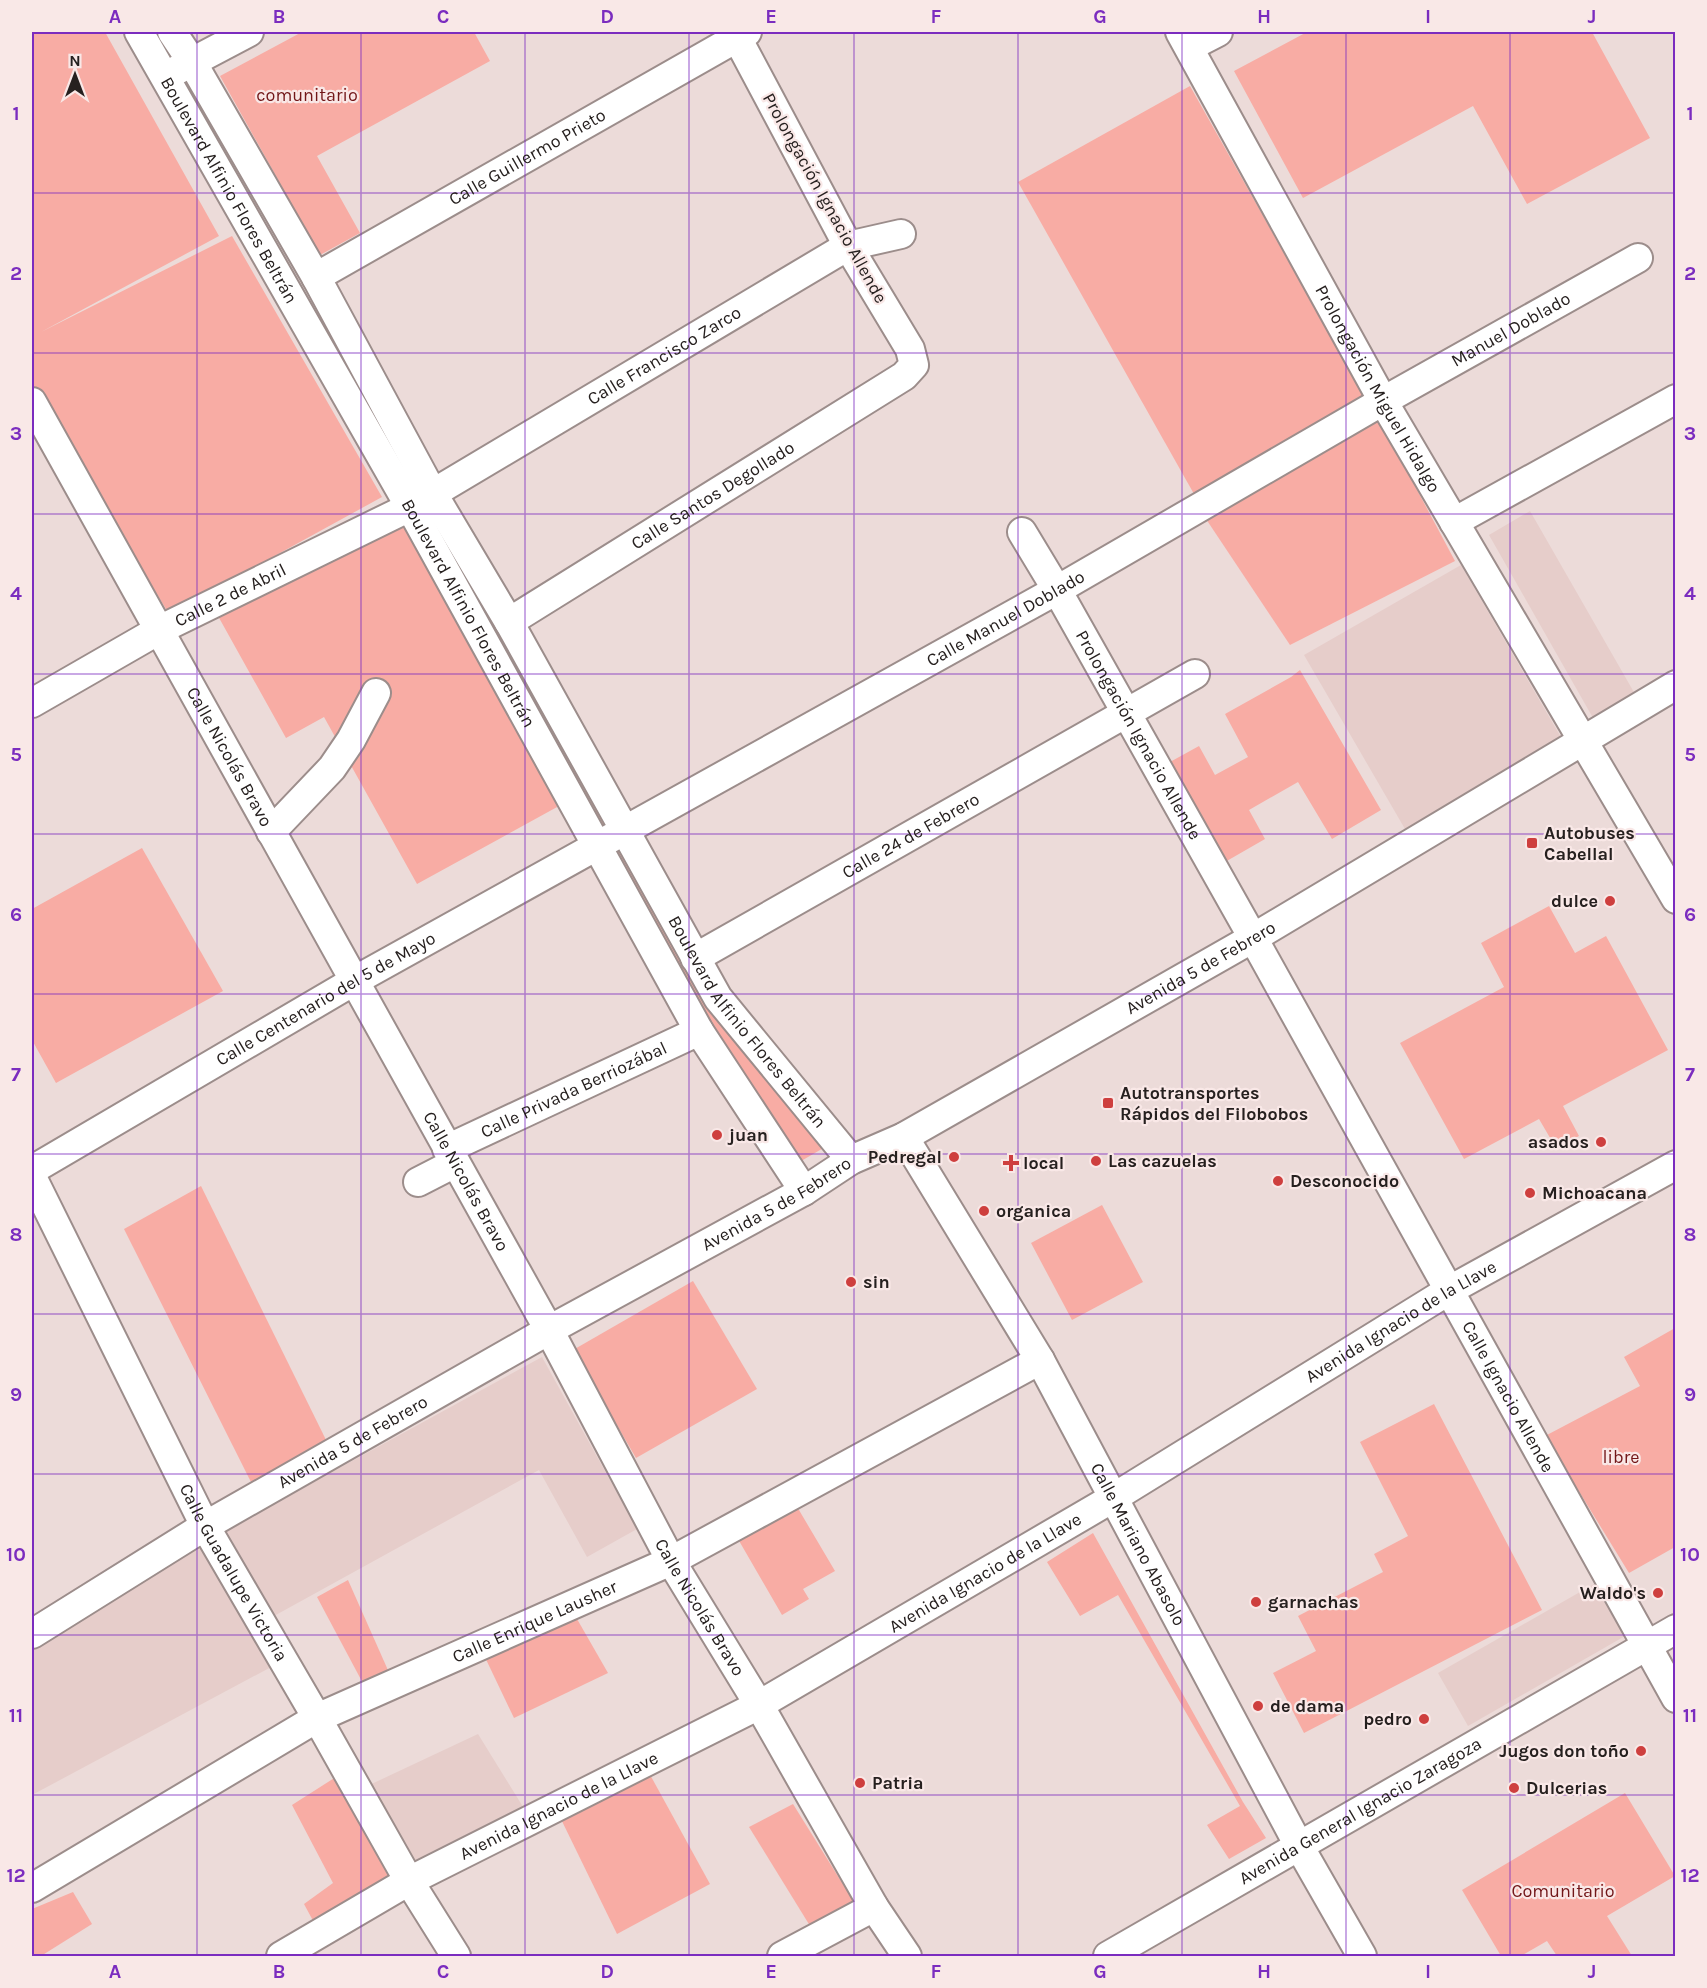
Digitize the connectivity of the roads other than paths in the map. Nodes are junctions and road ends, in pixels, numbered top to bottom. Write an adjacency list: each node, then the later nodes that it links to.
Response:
1 (139, 32): 8 (street, Boulevard Alfinio Flores Beltrán)
2 (172, 32): 7 (street, Boulevard Alfinio Flores Beltrán)
3 (249, 32): 7 (street)
4 (1218, 32): 6 (street)
5 (739, 33): 12 (street, Prolongación Ignacio Allende); 14 (street, Calle Guillermo Prieto)
6 (1185, 39): 17 (street, Prolongación Miguel Hidalgo)
7 (192, 62): 8 (street); 9 (street, Boulevard Alfinio Flores Beltrán)
8 (165, 76): 11 (street, Boulevard Alfinio Flores Beltrán)
9 (283, 220): 11 (street); 14 (street, Boulevard Alfinio Flores Beltrán)
10 (901, 234): 12 (street, Calle Francisco Zarco)
11 (255, 236): 19 (street, Boulevard Alfinio Flores Beltrán)
12 (848, 246): 15 (street, Prolongación Ignacio Allende); 19 (street, Calle Francisco Zarco)
13 (1638, 258): 17 (street, Manuel Doblado)
14 (316, 277): 19 (street, Boulevard Alfinio Flores Beltrán)
15 (914, 365): 23 (street, Calle Santos Degollado)
16 (1676, 399): 20 (street)
17 (1383, 401): 20 (street, Prolongación Miguel Hidalgo); 22 (street, Calle Manuel Doblado)
18 (32, 402): 24 (street, Calle Nicolás Bravo)
19 (421, 501): 23 (street, Boulevard Alfinio Flores Beltrán); 24 (street, Calle 2 de Abril); 33 (street, Boulevard Alfinio Flores Beltrán)
20 (1454, 522): 30 (street, Prolongación Miguel Hidalgo)
21 (1022, 532): 22 (street, Prolongación Ignacio Allende)
22 (1057, 590): 29 (street, Prolongación Ignacio Allende); 32 (street, Calle Manuel Doblado)
23 (509, 622): 32 (street, Boulevard Alfinio Flores Beltrán)
24 (159, 630): 28 (street, Calle 2 de Abril); 31 (street, Calle Nicolás Bravo)
25 (1195, 674): 29 (street, Calle 24 de Febrero)
26 (1676, 685): 30 (street, Avenida 5 de Febrero)
27 (376, 693): 31 (street)
28 (32, 703)
29 (1125, 713): 35 (street, Prolongación Ignacio Allende); 36 (street, Calle 24 de Febrero)
30 (1582, 742): 34 (street, Prolongación Miguel Hidalgo); 35 (street, Avenida 5 de Febrero)
31 (271, 832): 37 (street, Calle Nicolás Bravo)
32 (625, 832): 33 (street, Calle Centenario del 5 de Mayo); 36 (street, Boulevard Alfinio Flores Beltrán)
33 (598, 846): 37 (street, Calle Centenario del 5 de Mayo); 38 (street, Boulevard Alfinio Flores Beltrán)
34 (1676, 899)
35 (1253, 938): 39 (street, Avenida 5 de Febrero); 47 (street, Calle Ignacio Allende)
36 (695, 958): 41 (street, Boulevard Alfinio Flores Beltrán)
37 (354, 981): 40 (street, Calle Nicolás Bravo); 43 (street, Calle Centenario del 5 de Mayo)
38 (699, 1031): 40 (street, Calle Privada Berriozábal); 46 (street, Boulevard Alfinio Flores Beltrán)
39 (904, 1137): 41 (street, Avenida 5 de Febrero); 49 (street, Calle Mariano Abasolo)
40 (451, 1156): 45 (street, Calle Privada Berriozábal); 48 (street, Calle Nicolás Bravo)
41 (851, 1160): 46 (street, Avenida 5 de Febrero)
42 (1676, 1165): 47 (street, Avenida Ignacio de la Llave)
43 (32, 1170)
44 (32, 1177): 51 (street, Calle Guadalupe Victoria)
45 (418, 1182)
46 (804, 1191): 48 (street, Avenida 5 de Febrero)
47 (1448, 1291): 50 (street, Avenida Ignacio de la Llave); 55 (street, Calle Ignacio Allende)
48 (549, 1330): 51 (street, Avenida 5 de Febrero); 52 (street, Calle Nicolás Bravo)
49 (1040, 1360): 50 (street, Calle Mariano Abasolo); 52 (street, Calle Enrique Lausher)
50 (1113, 1498): 57 (street, Avenida Ignacio de la Llave); 59 (street, Calle Mariano Abasolo)
51 (205, 1526): 54 (street, Avenida 5 de Febrero); 58 (street, Calle Guadalupe Victoria)
52 (670, 1561): 57 (street, Calle Nicolás Bravo); 58 (street, Calle Enrique Lausher)
53 (1676, 1629): 55 (street, Avenida General Ignacio Zaragoza)
54 (32, 1634)
55 (1646, 1645): 56 (street, Calle Ignacio Allende); 59 (street, Avenida General Ignacio Zaragoza)
56 (1676, 1698)
57 (759, 1705): 60 (street, Avenida Ignacio de la Llave); 62 (street, Calle Nicolás Bravo)
58 (317, 1718): 60 (street, Calle Guadalupe Victoria); 61 (street, Calle Enrique Lausher)
59 (1299, 1846): 67 (street, Avenida General Ignacio Zaragoza); 68 (street, Calle Mariano Abasolo)
60 (409, 1881): 63 (street, Avenida Ignacio de la Llave); 64 (street, Calle Guadalupe Victoria)
61 (32, 1888)
62 (874, 1907): 65 (street); 66 (street, Calle Nicolás Bravo)
63 (281, 1956)
64 (456, 1956)
65 (782, 1956)
66 (907, 1956)
67 (1107, 1956)
68 (1362, 1956)

